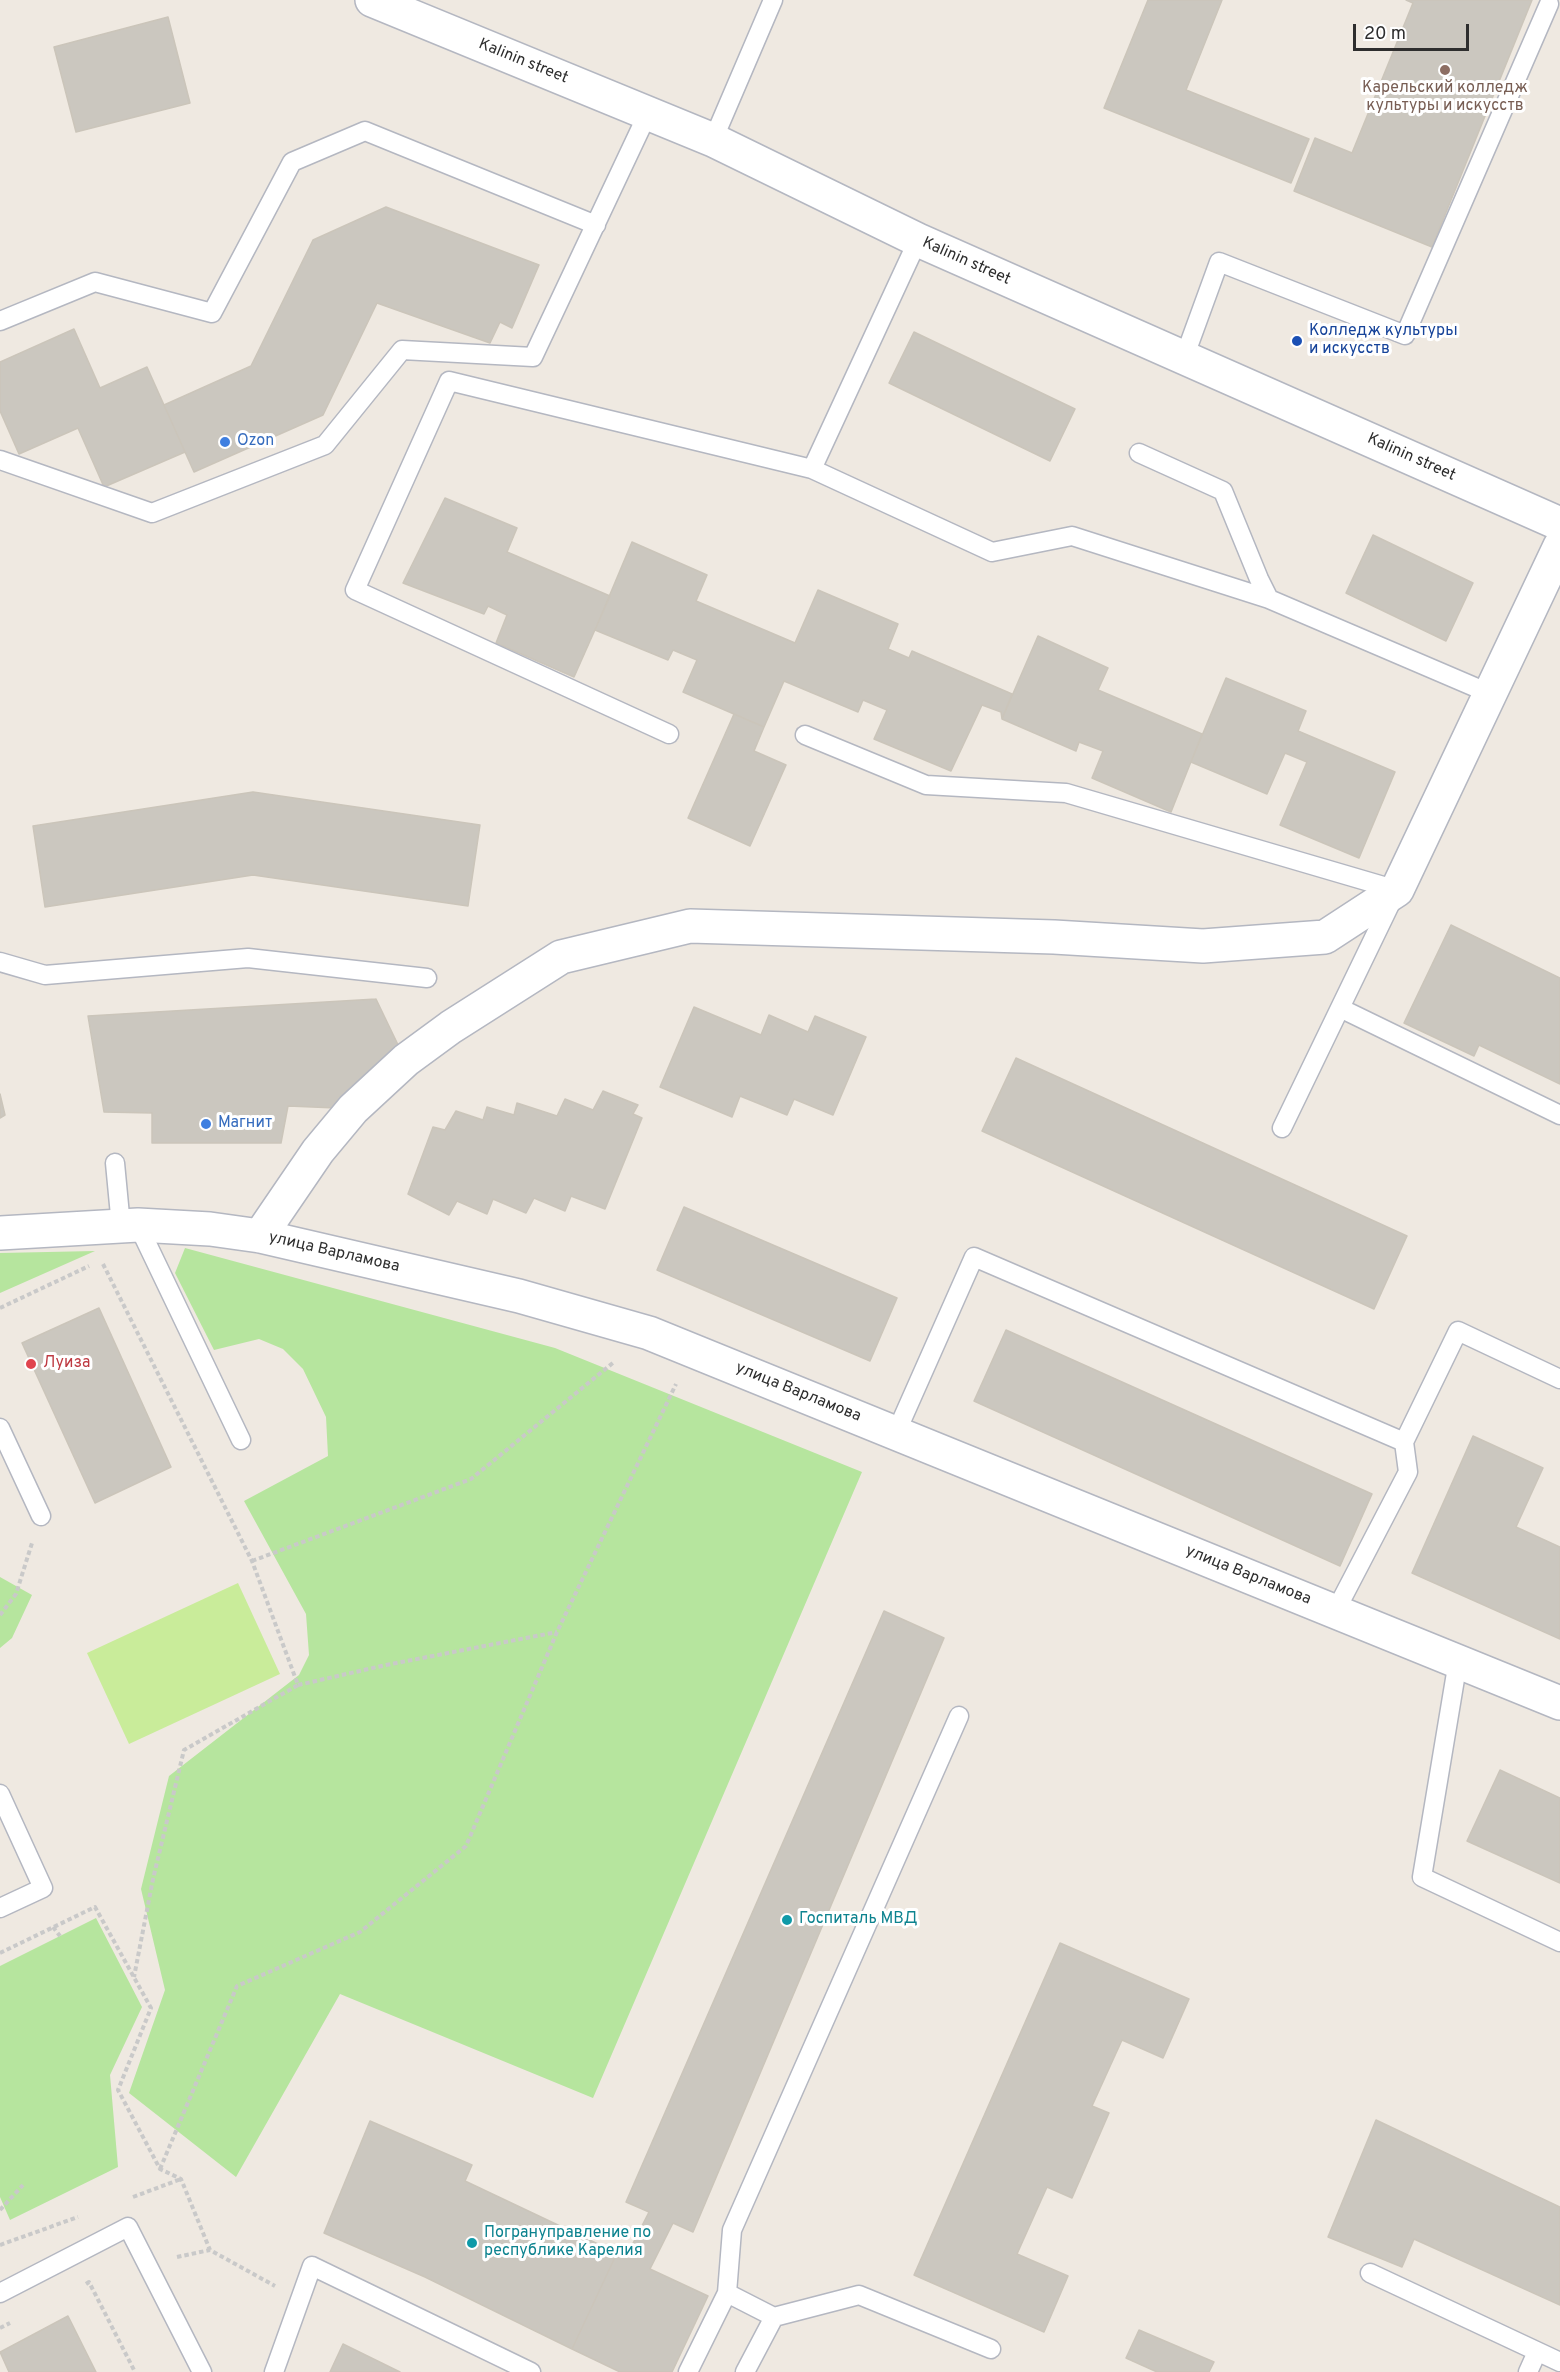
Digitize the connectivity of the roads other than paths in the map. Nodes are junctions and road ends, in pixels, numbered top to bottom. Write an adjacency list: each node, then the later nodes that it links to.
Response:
1 (372, 0): 4 (street, Kalinin street)
2 (773, 0): 5 (lane)
3 (1549, 4): 9 (lane)
4 (648, 113): 5 (street, Kalinin street); 6 (lane)
5 (713, 140): 7 (street, Kalinin street)
6 (596, 225): 8 (lane); 11 (lane)
7 (918, 240): 9 (street, Kalinin street); 12 (lane)
8 (0, 321)
9 (1184, 358): 13 (street, Kalinin street)
10 (1138, 453): 15 (lane)
11 (0, 460)
12 (812, 469): 15 (lane); 17 (lane)
13 (1560, 524)
14 (1560, 546): 16 (street)
15 (1269, 599): 16 (lane)
16 (1491, 694): 19 (street)
17 (669, 734)
18 (805, 735): 19 (lane)
19 (1397, 890): 22 (lane); 28 (street)
20 (0, 962): 21 (lane)
21 (427, 978)
22 (1340, 1008): 23 (lane); 24 (lane)
23 (1560, 1115)
24 (1282, 1128)
25 (115, 1163): 27 (lane)
26 (0, 1233): 27 (street, улица Варламова)
27 (137, 1235): 28 (street, улица Варламова); 32 (lane)
28 (260, 1236): 31 (street, улица Варламова)
29 (1560, 1379): 33 (lane)
30 (0, 1428): 34 (lane)
31 (896, 1433): 33 (lane); 36 (street, улица Варламова)
32 (241, 1440)
33 (1404, 1442): 36 (lane)
34 (8, 1467): 35 (lane)
35 (41, 1516)
36 (1335, 1612): 37 (street, улица Варламова)
37 (1458, 1661): 38 (street, улица Варламова); 42 (lane)
38 (1560, 1703)
39 (959, 1716): 45 (lane)
40 (0, 1794): 41 (lane)
41 (0, 1908)
42 (1560, 1942)
43 (1370, 2273): 48 (lane)
44 (0, 2293): 50 (lane)
45 (727, 2293): 46 (lane); 53 (lane)
46 (774, 2317): 47 (lane); 54 (lane)
47 (991, 2349)
48 (1537, 2352): 49 (lane); 55 (lane)
49 (1560, 2362)
50 (202, 2372)
51 (274, 2372): 52 (lane)
52 (531, 2372)
53 (688, 2372)
54 (745, 2372)
55 (1528, 2372)

